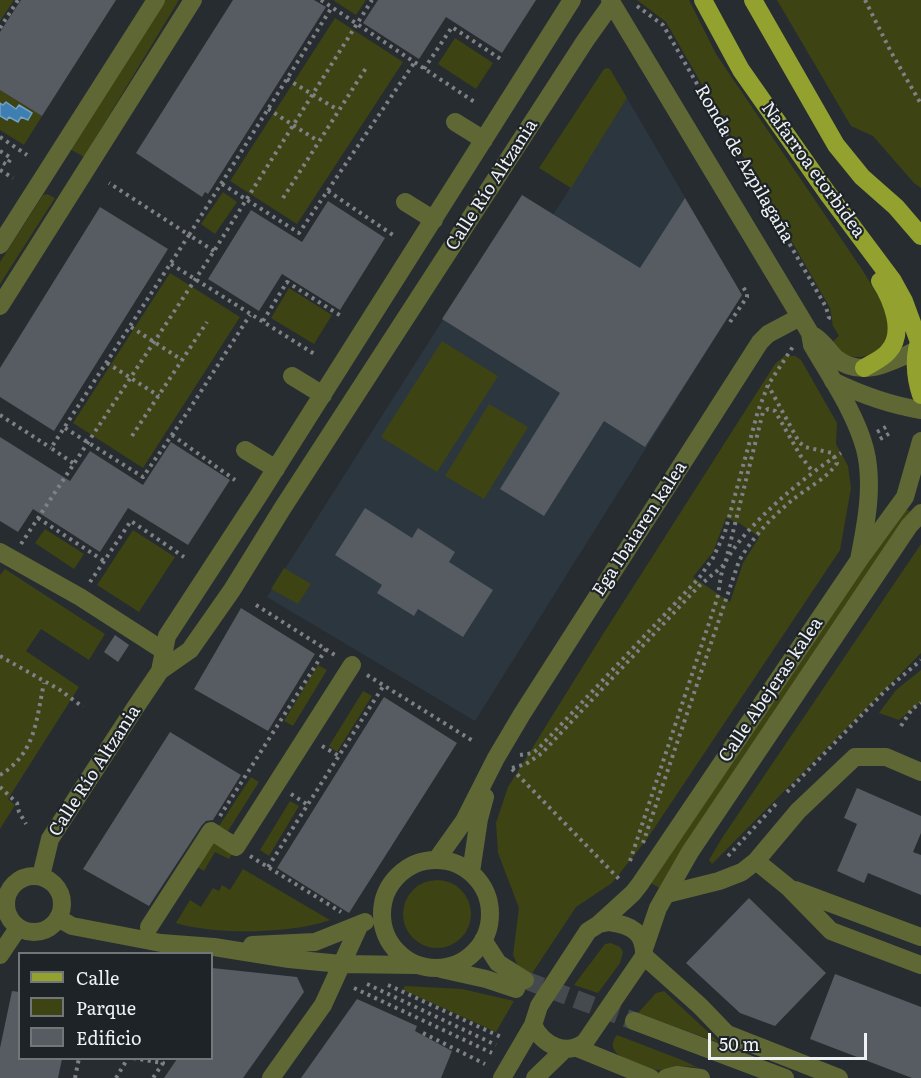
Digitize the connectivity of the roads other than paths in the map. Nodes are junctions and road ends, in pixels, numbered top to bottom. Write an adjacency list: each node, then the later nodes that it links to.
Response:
1 (156, 0): 9 (street)
2 (193, 0): 10 (street)
3 (573, 0): 8 (street, Calle Río Altzania)
4 (703, 0): 15 (main road, Nafarroa etorbidea)
5 (753, 0): 14 (main road, Nafarroa etorbidea)
6 (611, 1): 21 (street, Ronda de Azpilagaña); 26 (street, Calle Río Altzania)
7 (456, 122): 8 (street, Calle Río Altzania)
8 (484, 140): 16 (street, Calle Río Altzania)
9 (58, 154): 10 (street); 11 (street)
10 (85, 171): 12 (street)
11 (42, 181): 12 (street); 19 (street)
12 (69, 198): 20 (street)
13 (405, 202): 16 (street, Calle Río Altzania)
14 (896, 207): 17 (main road, Nafarroa etorbidea); 18 (main road, Nafarroa etorbidea)
15 (843, 214): 23 (main road, Nafarroa etorbidea); 25 (main road)
16 (434, 220): 24 (street, Calle Río Altzania)
17 (921, 220)
18 (921, 236)
19 (0, 245)
20 (0, 306)
21 (800, 317): 22 (street, Ronda de Azpilagaña); 43 (street, Ega Ibaiaren kalea)
22 (810, 333): 25 (street, Ronda de Azpilagaña); 29 (street, Ronda de Azpilagaña)
23 (919, 343): 25 (street); 31 (main road, Nafarroa etorbidea)
24 (348, 355): 26 (street); 27 (street, Calle Río Altzania)
25 (864, 368)
26 (374, 369): 30 (street, Calle Río Altzania)
27 (336, 374): 30 (street); 32 (street, Calle Río Altzania)
28 (292, 376): 32 (street)
29 (833, 381): 33 (street); 39 (street, Ronda de Azpilagaña)
30 (359, 392): 42 (street, Calle Río Altzania)
31 (921, 394)
32 (323, 395): 36 (street, Calle Río Altzania)
33 (921, 410)
34 (921, 441): 39 (street, Calle Abejeras kalea)
35 (245, 450): 36 (street)
36 (276, 469): 40 (street, Calle Río Altzania)
37 (921, 513): 47 (street, Calle Abejeras kalea)
38 (6, 555): 40 (street)
39 (859, 560): 57 (street, Calle Abejeras kalea)
40 (164, 651): 42 (street, Calle Río Altzania)
41 (352, 665): 58 (street)
42 (160, 671): 49 (street, Calle Río Altzania)
43 (496, 758): 45 (street, Ega Ibaiaren kalea); 48 (street, Ega Ibaiaren kalea)
44 (921, 772): 46 (street)
45 (438, 860): 48 (street); 54 (street)
46 (756, 861): 50 (street); 51 (street)
47 (683, 864): 50 (street); 52 (street, Calle Abejeras kalea)
48 (471, 872): 61 (street)
49 (41, 876): 53 (street); 55 (street)
50 (718, 881): 52 (street)
51 (788, 887): 60 (street); 67 (street)
52 (667, 894): 63 (street, Calle Abejeras kalea)
53 (2, 904): 59 (street)
54 (381, 915): 56 (street); 66 (street)
55 (58, 918): 59 (street); 62 (street)
56 (355, 921): 62 (street); 65 (street)
57 (599, 924): 63 (street); 69 (street, Calle Abejeras kalea)
58 (149, 927)
59 (18, 928): 64 (street)
60 (921, 938)
61 (483, 940): 68 (street); 68 (street)
62 (214, 947): 65 (street)
63 (645, 951): 70 (street, Calle Abejeras kalea); 79 (street)
64 (0, 955)
65 (341, 964): 66 (street); 71 (street)
66 (415, 965): 68 (street)
67 (921, 965)
68 (441, 969)
69 (533, 1025): 70 (street); 72 (street)
70 (571, 1049): 73 (street); 74 (street)
71 (271, 1078)
72 (502, 1078)
73 (536, 1078)
74 (651, 1078)
75 (666, 1078): 76 (street)
76 (701, 1078)
77 (750, 1078): 78 (street)
78 (785, 1078)
79 (839, 1078)

